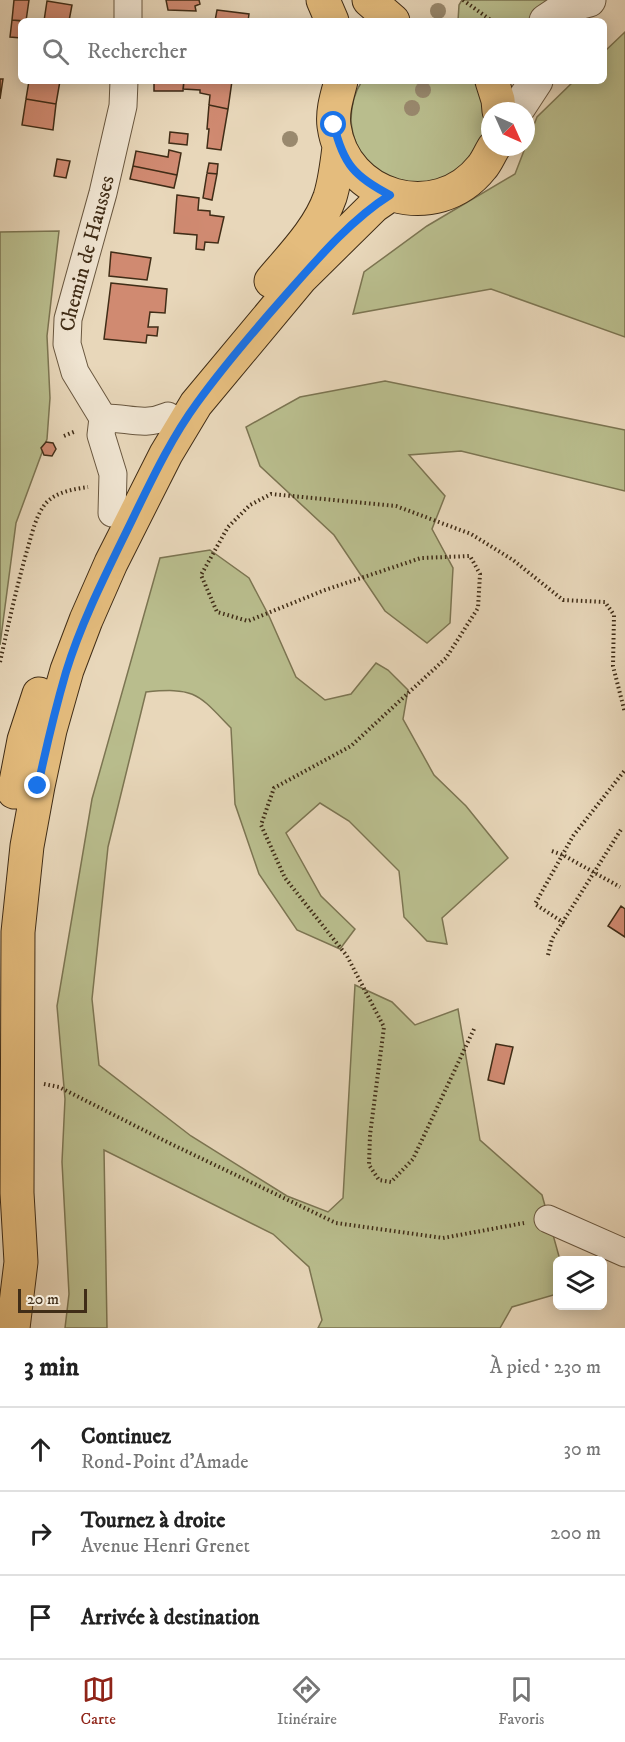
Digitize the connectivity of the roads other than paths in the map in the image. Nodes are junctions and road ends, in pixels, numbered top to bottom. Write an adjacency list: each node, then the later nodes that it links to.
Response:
1 (128, 0): 6 (street)
2 (323, 0): 7 (main road)
3 (369, 0): 8 (main road)
4 (589, 0): 9 (street)
5 (595, 0): 10 (street)
6 (128, 18)
7 (331, 18)
8 (390, 18)
9 (550, 18)
10 (586, 18)
11 (124, 84): 21 (street, Chemin de Hausses)
12 (340, 84): 17 (main road)
13 (493, 84): 15 (main road)
14 (534, 84): 16 (street)
15 (498, 102)
16 (522, 102)
17 (339, 147): 19 (main road); 20 (main road)
18 (489, 156): 19 (main road)
19 (390, 195): 27 (main road)
20 (168, 416): 21 (street); 22 (main road)
21 (103, 418): 22 (street, Chemin de Hausses)
22 (112, 513): 23 (main road)
23 (0, 897)
24 (0, 1123): 27 (main road)
25 (548, 1219): 26 (street)
26 (625, 1252)
27 (14, 1322)

